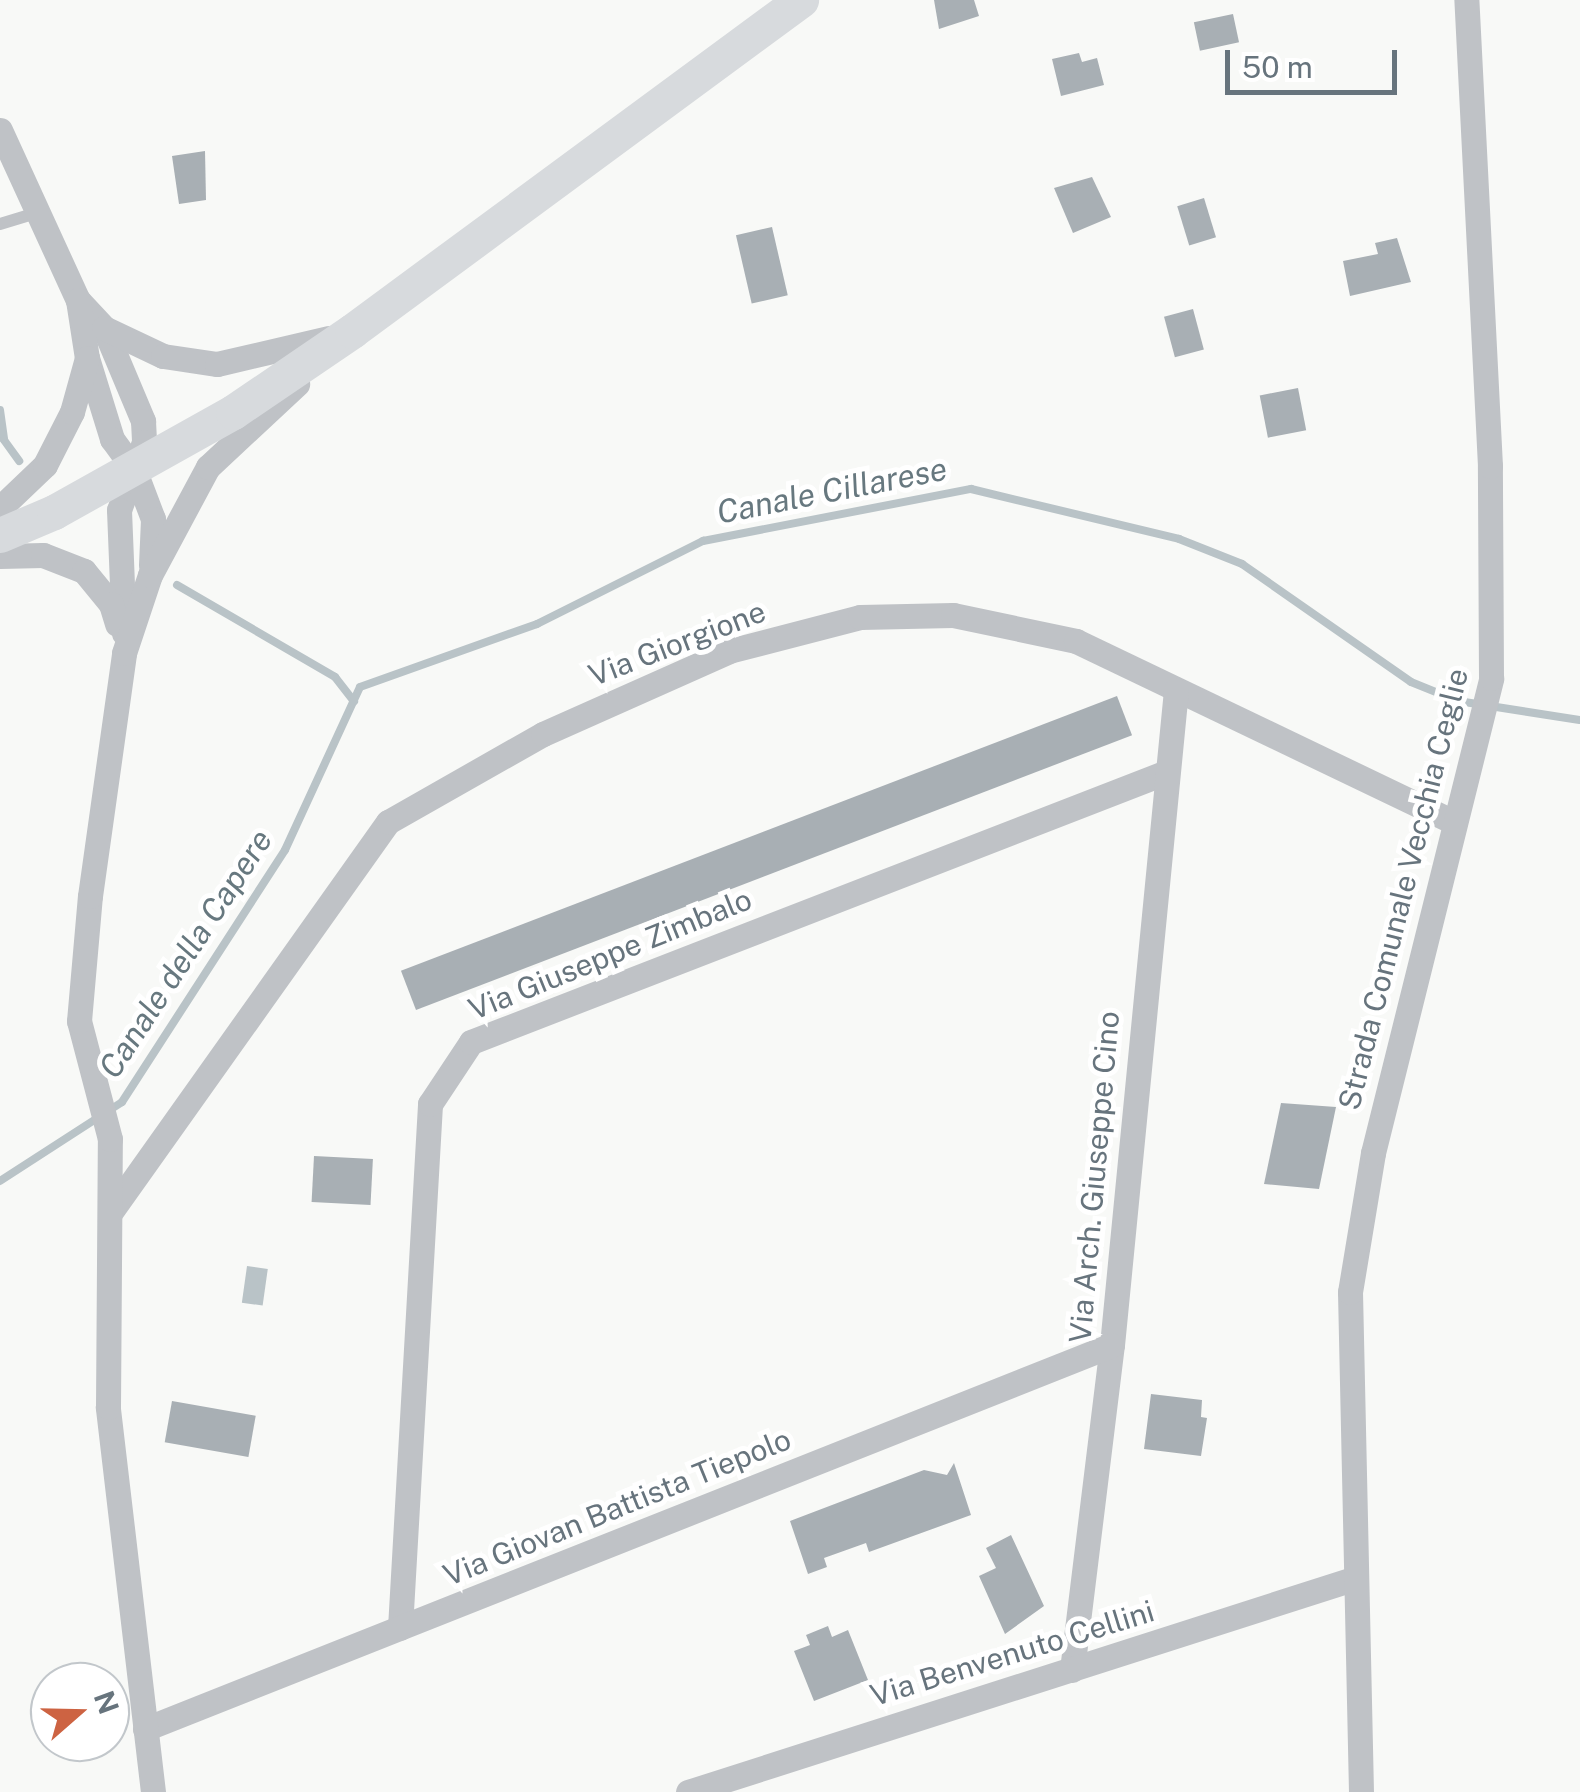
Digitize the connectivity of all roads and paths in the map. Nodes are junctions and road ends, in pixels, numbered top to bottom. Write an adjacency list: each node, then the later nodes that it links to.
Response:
1 (801, 0): 8 (main road)
2 (1466, 0): 18 (street, Strada Comunale Vecchia Ceglie)
3 (0, 130): 4 (street)
4 (35, 213): 5 (lane); 6 (street)
5 (0, 224)
6 (78, 300): 7 (street); 9 (street)
7 (104, 328): 8 (street); 10 (street)
8 (352, 332): 10 (main road); 14 (street)
9 (86, 358): 10 (street); 11 (street)
10 (134, 469): 12 (main road); 14 (street); 15 (street)
11 (0, 508)
12 (0, 534)
13 (0, 556): 15 (street)
14 (150, 574): 15 (street)
15 (124, 654): 19 (street)
16 (1176, 690): 17 (street, Via Arch. Giuseppe Cino); 18 (street, Via Giorgione); 19 (street, Via Giorgione)
17 (1164, 773): 20 (street, Via Arch. Giuseppe Cino); 22 (street, Via Giuseppe Zimbalo)
18 (1452, 822): 21 (street, Strada Comunale Vecchia Ceglie)
19 (110, 1213): 24 (street)
20 (1112, 1345): 22 (street, Via Giovan Battista Tiepolo); 23 (street, Via Arch. Giuseppe Cino)
21 (1356, 1578): 23 (street, Via Benvenuto Cellini); 27 (street, Strada Comunale Vecchia Ceglie)
22 (400, 1628): 24 (street, Via Giovan Battista Tiepolo)
23 (1072, 1670): 26 (street, Via Benvenuto Cellini)
24 (146, 1729): 25 (street)
25 (153, 1792)
26 (688, 1792)
27 (1361, 1792)

